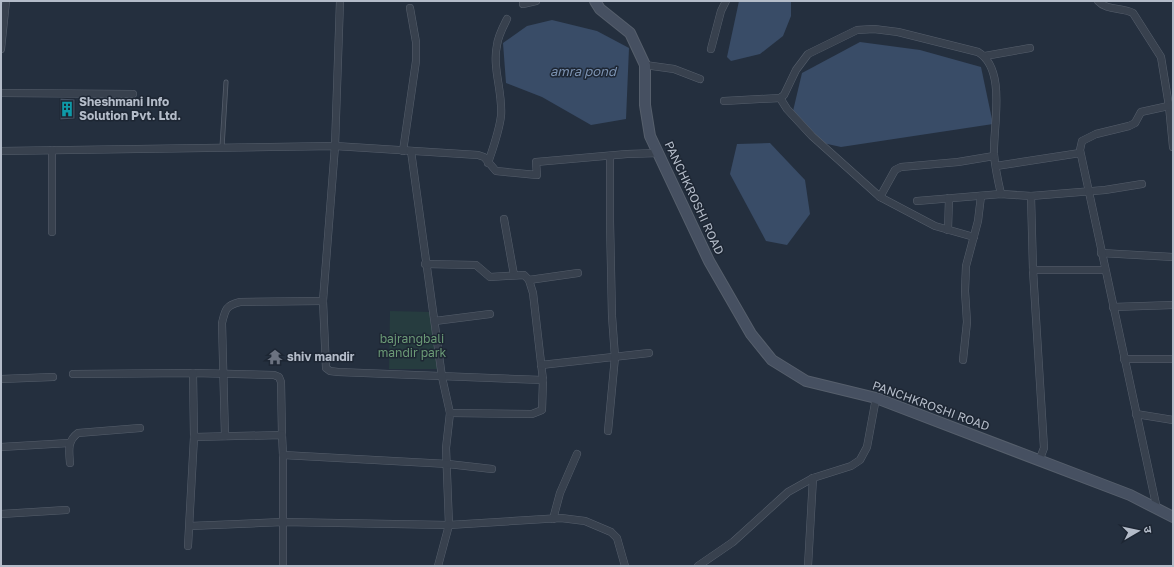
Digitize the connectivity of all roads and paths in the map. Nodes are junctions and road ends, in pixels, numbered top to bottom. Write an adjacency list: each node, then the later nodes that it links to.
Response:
1 (6, 1): 11 (street)
2 (340, 1): 22 (street)
3 (536, 1): 7 (street)
4 (595, 1): 14 (street, PANCHKROSHI ROAD)
5 (726, 1): 12 (street)
6 (1098, 1): 21 (street)
7 (523, 4)
8 (410, 8): 27 (street)
9 (507, 19): 33 (street)
10 (1030, 48): 13 (street)
11 (1, 49)
12 (711, 49)
13 (984, 56): 19 (street); 32 (street)
14 (645, 65): 15 (street); 29 (street, PANCHKROSHI ROAD)
15 (700, 79)
16 (226, 82): 24 (lane)
17 (1, 93): 18 (street)
18 (133, 94)
19 (780, 98): 20 (street); 40 (street)
20 (724, 101)
21 (1171, 106): 23 (street); 30 (street)
22 (335, 146): 24 (street); 27 (street); 55 (street)
23 (1173, 147)
24 (222, 148): 25 (street)
25 (52, 150): 26 (street); 45 (street)
26 (1, 151)
27 (403, 151): 28 (street)
28 (411, 151): 33 (street); 49 (street)
29 (659, 153): 31 (street); 73 (street, PANCHKROSHI ROAD)
30 (1080, 153): 34 (street); 36 (street)
31 (610, 156): 33 (street); 61 (street)
32 (994, 156): 34 (street); 40 (street)
33 (488, 163)
34 (996, 166): 37 (street)
35 (1142, 184): 36 (street)
36 (1089, 191): 39 (street); 47 (street)
37 (1001, 194): 38 (street); 39 (street)
38 (981, 196): 41 (street); 46 (street)
39 (1031, 196): 50 (street)
40 (880, 197): 44 (street)
41 (949, 198): 42 (street); 44 (street)
42 (917, 201)
43 (504, 219): 53 (street)
44 (948, 230): 46 (street)
45 (52, 232)
46 (974, 237): 64 (street)
47 (1101, 252): 48 (street); 51 (street)
48 (1173, 256)
49 (425, 264): 53 (street); 59 (street)
50 (1033, 270): 51 (street); 86 (street)
51 (1104, 270): 57 (street)
52 (578, 273): 54 (street)
53 (514, 275): 54 (street)
54 (529, 280): 65 (street)
55 (323, 301): 68 (street); 70 (street)
56 (1173, 305): 57 (street)
57 (1113, 307): 62 (street)
58 (490, 314): 59 (street)
59 (435, 321): 70 (street)
60 (649, 353): 61 (street)
61 (615, 357): 65 (street); 78 (street)
62 (1124, 359): 63 (street); 75 (street)
63 (1173, 359)
64 (963, 360)
65 (540, 365): 72 (street)
66 (73, 374): 67 (street)
67 (193, 374): 68 (street); 81 (street)
68 (224, 375): 79 (street); 80 (street)
69 (53, 377): 71 (street)
70 (442, 377): 72 (street); 74 (street)
71 (1, 379)
72 (543, 380): 74 (street)
73 (876, 398): 86 (street, PANCHKROSHI ROAD); 90 (street)
74 (450, 413): 88 (street)
75 (1136, 414): 76 (street); 91 (street)
76 (1173, 420)
77 (140, 428): 82 (street)
78 (608, 431)
79 (282, 435): 80 (street); 85 (street)
80 (225, 436): 81 (street)
81 (194, 437): 98 (street)
82 (69, 443): 83 (street); 87 (street)
83 (1, 447)
84 (577, 454): 95 (street)
85 (283, 455): 88 (street); 96 (street)
86 (1039, 461): 91 (street, PANCHKROSHI ROAD)
87 (70, 464)
88 (448, 464): 89 (street); 97 (street)
89 (492, 469)
90 (813, 478): 103 (street); 104 (street)
91 (1157, 509): 94 (street, PANCHKROSHI ROAD)
92 (66, 510): 93 (street)
93 (1, 514)
94 (1173, 517)
95 (553, 519): 97 (street); 102 (street)
96 (283, 522): 97 (street); 98 (street); 100 (street)
97 (449, 525): 101 (street)
98 (190, 526): 99 (street)
99 (188, 546)
100 (282, 566)
101 (438, 566)
102 (625, 566)
103 (698, 566)
104 (808, 566)

